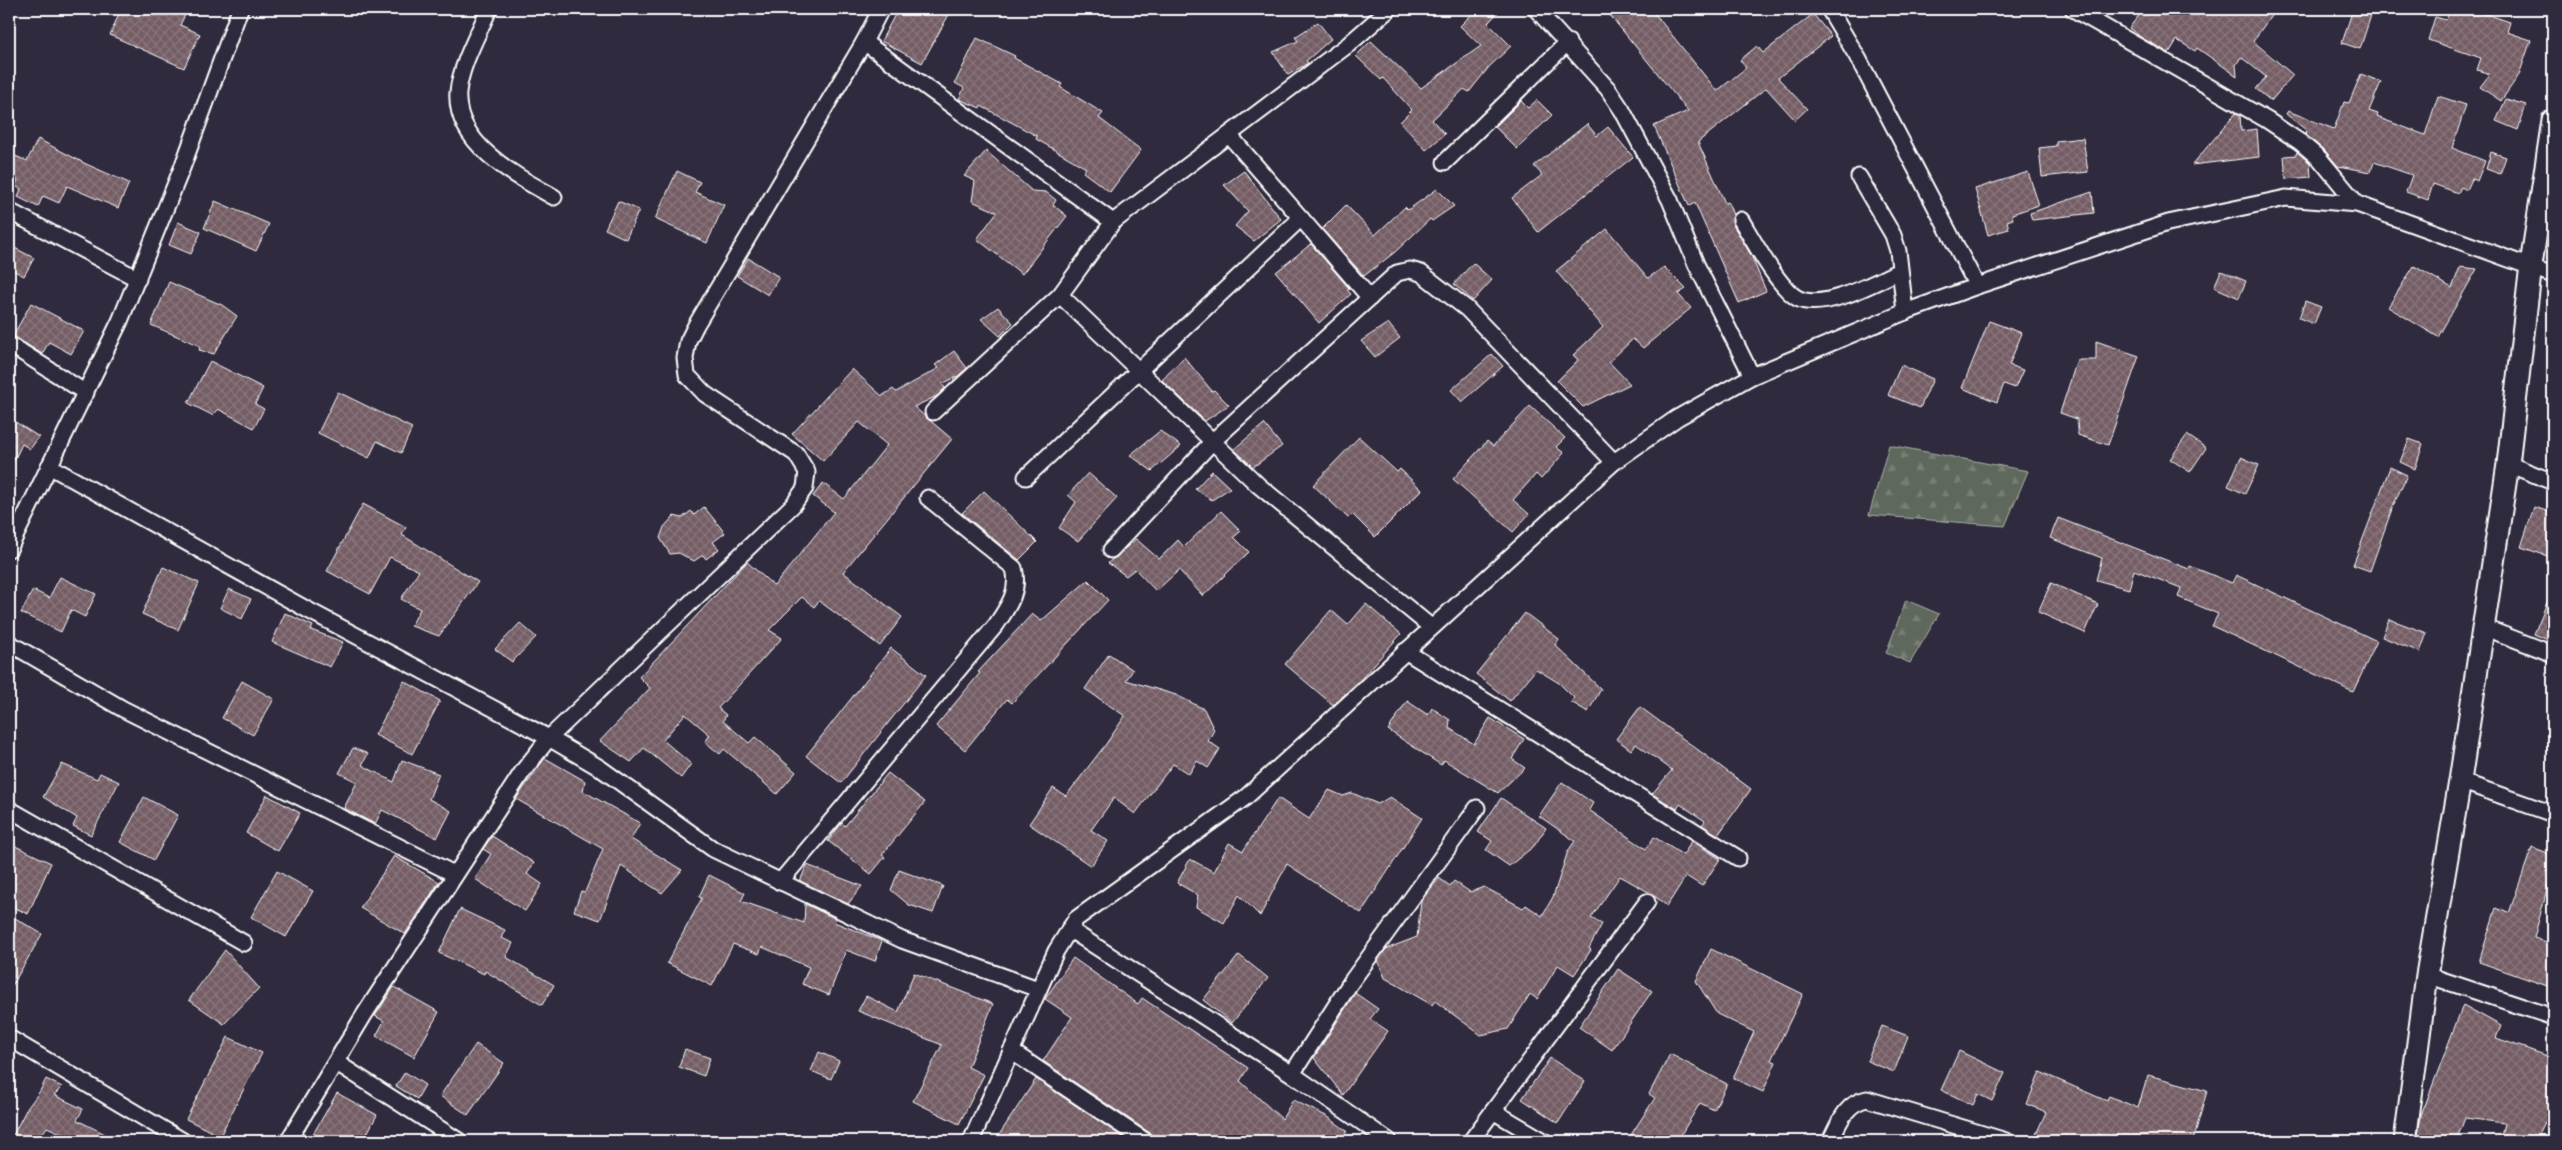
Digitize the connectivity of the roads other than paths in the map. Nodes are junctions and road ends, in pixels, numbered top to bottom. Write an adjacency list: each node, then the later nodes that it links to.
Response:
1 (240, 9): 23 (street)
2 (489, 9): 14 (street)
3 (881, 9): 8 (street)
4 (1389, 9): 11 (street)
5 (1536, 9): 9 (street)
6 (1829, 9): 24 (street)
7 (2073, 9): 15 (street)
8 (864, 42): 19 (street); 47 (street)
9 (1568, 42): 12 (street); 30 (street)
10 (2553, 120): 20 (main road)
11 (1229, 135): 17 (street); 19 (street)
12 (1445, 162)
13 (1859, 177): 21 (street)
14 (554, 197)
15 (2357, 204): 20 (street); 24 (street)
16 (9, 211): 23 (street)
17 (1301, 218): 26 (street); 29 (street)
18 (1742, 220): 21 (street)
19 (1113, 222): 25 (street)
20 (2531, 265): 22 (street); 35 (main road)
21 (1899, 271): 27 (street)
22 (2553, 275)
23 (138, 278): 31 (street)
24 (1977, 286): 27 (street)
25 (1060, 295): 29 (street); 32 (street)
26 (1370, 298): 33 (street); 34 (street)
27 (1905, 312): 30 (street)
28 (9, 344): 31 (street)
29 (1138, 370): 33 (street); 37 (street)
30 (1752, 376): 34 (street)
31 (86, 393): 36 (street)
32 (933, 412)
33 (1213, 442): 41 (street); 42 (street)
34 (1614, 462): 42 (street)
35 (2508, 464): 38 (street); 43 (main road)
36 (49, 466): 40 (street); 47 (street)
37 (1026, 477)
38 (2553, 482)
39 (928, 498): 54 (street)
40 (9, 548)
41 (1111, 550)
42 (1430, 627): 45 (street)
43 (2483, 627): 46 (street); 48 (main road)
44 (9, 643): 53 (street)
45 (1404, 651): 52 (street); 56 (street)
46 (2553, 654)
47 (549, 738): 53 (street); 54 (street)
48 (2460, 781): 51 (street); 58 (main road)
49 (1477, 808): 64 (street)
50 (9, 809): 57 (street)
51 (2553, 814)
52 (1738, 858)
53 (454, 874): 63 (street)
54 (780, 882): 59 (street)
55 (1647, 902): 65 (street)
56 (1069, 930): 59 (street); 64 (street)
57 (244, 943)
58 (2427, 975): 60 (street); 76 (main road)
59 (1038, 989): 62 (street)
60 (2553, 1017)
61 (9, 1038): 66 (street)
62 (1011, 1051): 69 (street); 70 (street)
63 (337, 1063): 67 (street); 68 (street)
64 (1292, 1074): 71 (street)
65 (1493, 1111): 72 (street); 73 (street)
66 (183, 1141)
67 (288, 1141)
68 (459, 1141)
69 (971, 1141)
70 (1145, 1141)
71 (1389, 1141)
72 (1471, 1141)
73 (1544, 1141)
74 (1830, 1141): 75 (street)
75 (2006, 1141)
76 (2405, 1141)

